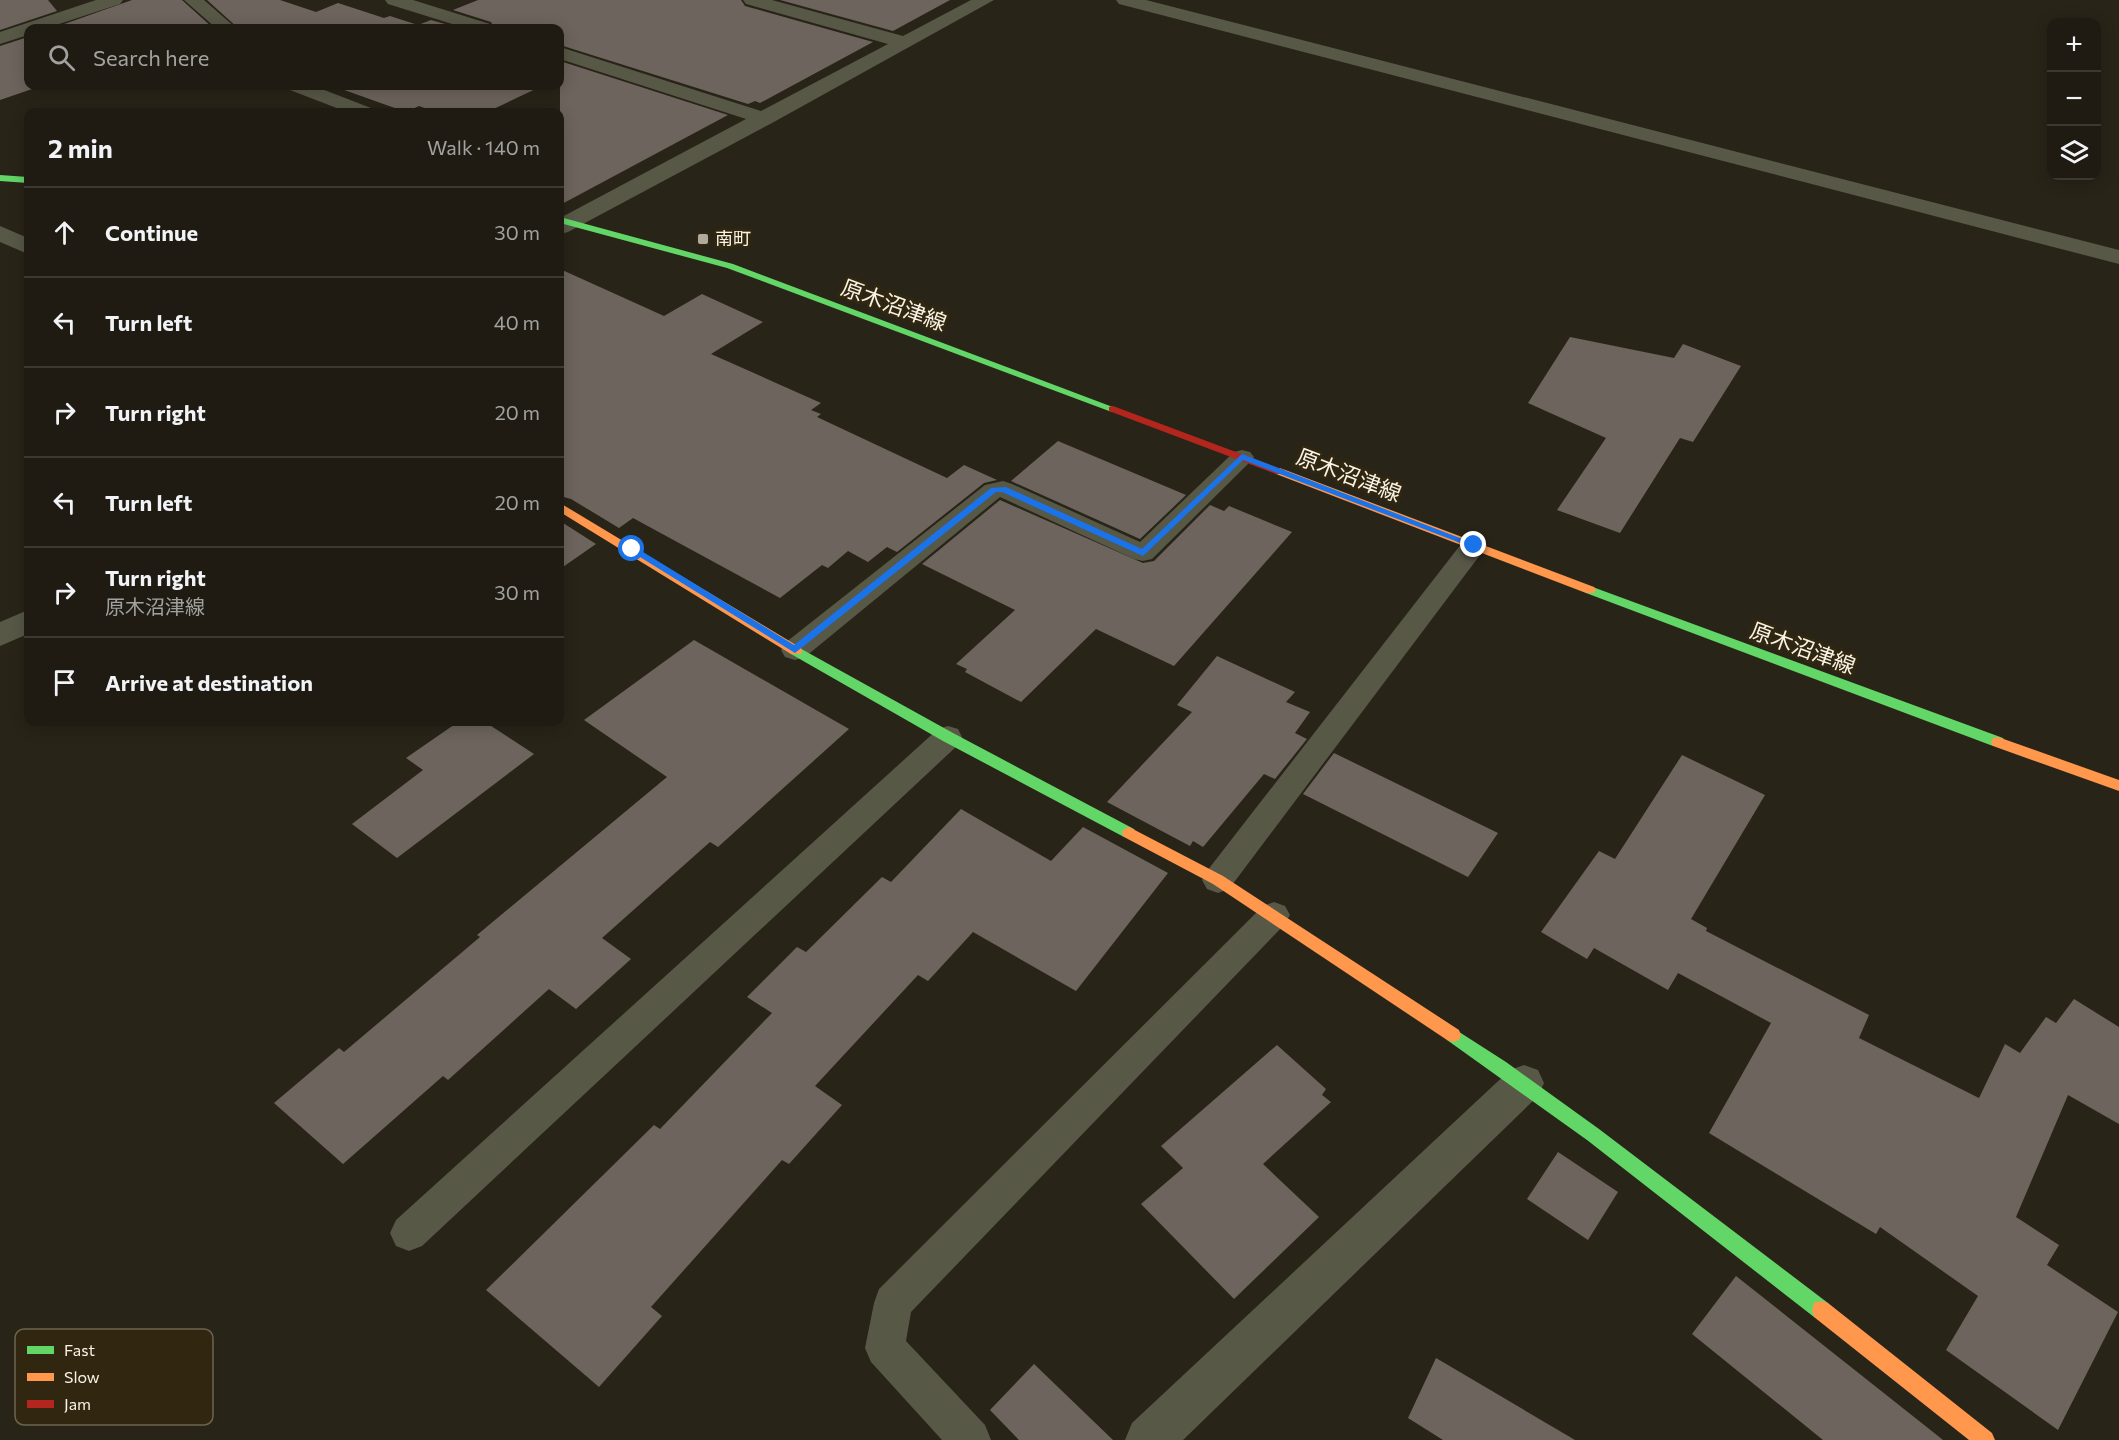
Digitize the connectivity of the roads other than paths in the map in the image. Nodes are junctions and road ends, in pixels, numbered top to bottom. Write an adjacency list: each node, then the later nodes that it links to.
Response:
1 (114, 0): 7 (street)
2 (193, 0): 8 (street)
3 (394, 0): 9 (street)
4 (752, 0): 12 (street)
5 (985, 0): 12 (street)
6 (1125, 0): 23 (street)
7 (42, 24)
8 (222, 24)
9 (470, 24)
10 (24, 30): 11 (street)
11 (0, 38)
12 (904, 43): 16 (street)
13 (564, 54): 16 (street)
14 (307, 90): 15 (street)
15 (354, 108)
16 (765, 119): 19 (street)
17 (0, 178): 18 (main road)
18 (24, 180)
19 (564, 222)
20 (564, 224): 24 (main road, 原木沼津線)
21 (0, 233): 22 (street)
22 (24, 245)
23 (2119, 257)
24 (1242, 456): 26 (main road, 原木沼津線); 29 (lane)
25 (564, 509): 29 (main road)
26 (1474, 545): 31 (main road, 原木沼津線); 32 (lane)
27 (24, 623): 28 (street)
28 (0, 635)
29 (795, 650): 30 (main road)
30 (948, 737): 32 (main road); 35 (lane)
31 (2119, 786)
32 (1218, 880): 33 (main road)
33 (1274, 915): 34 (main road); 36 (lane)
34 (1524, 1083): 37 (street); 38 (main road)
35 (409, 1233)
36 (969, 1440)
37 (1149, 1440)
38 (1985, 1440)

